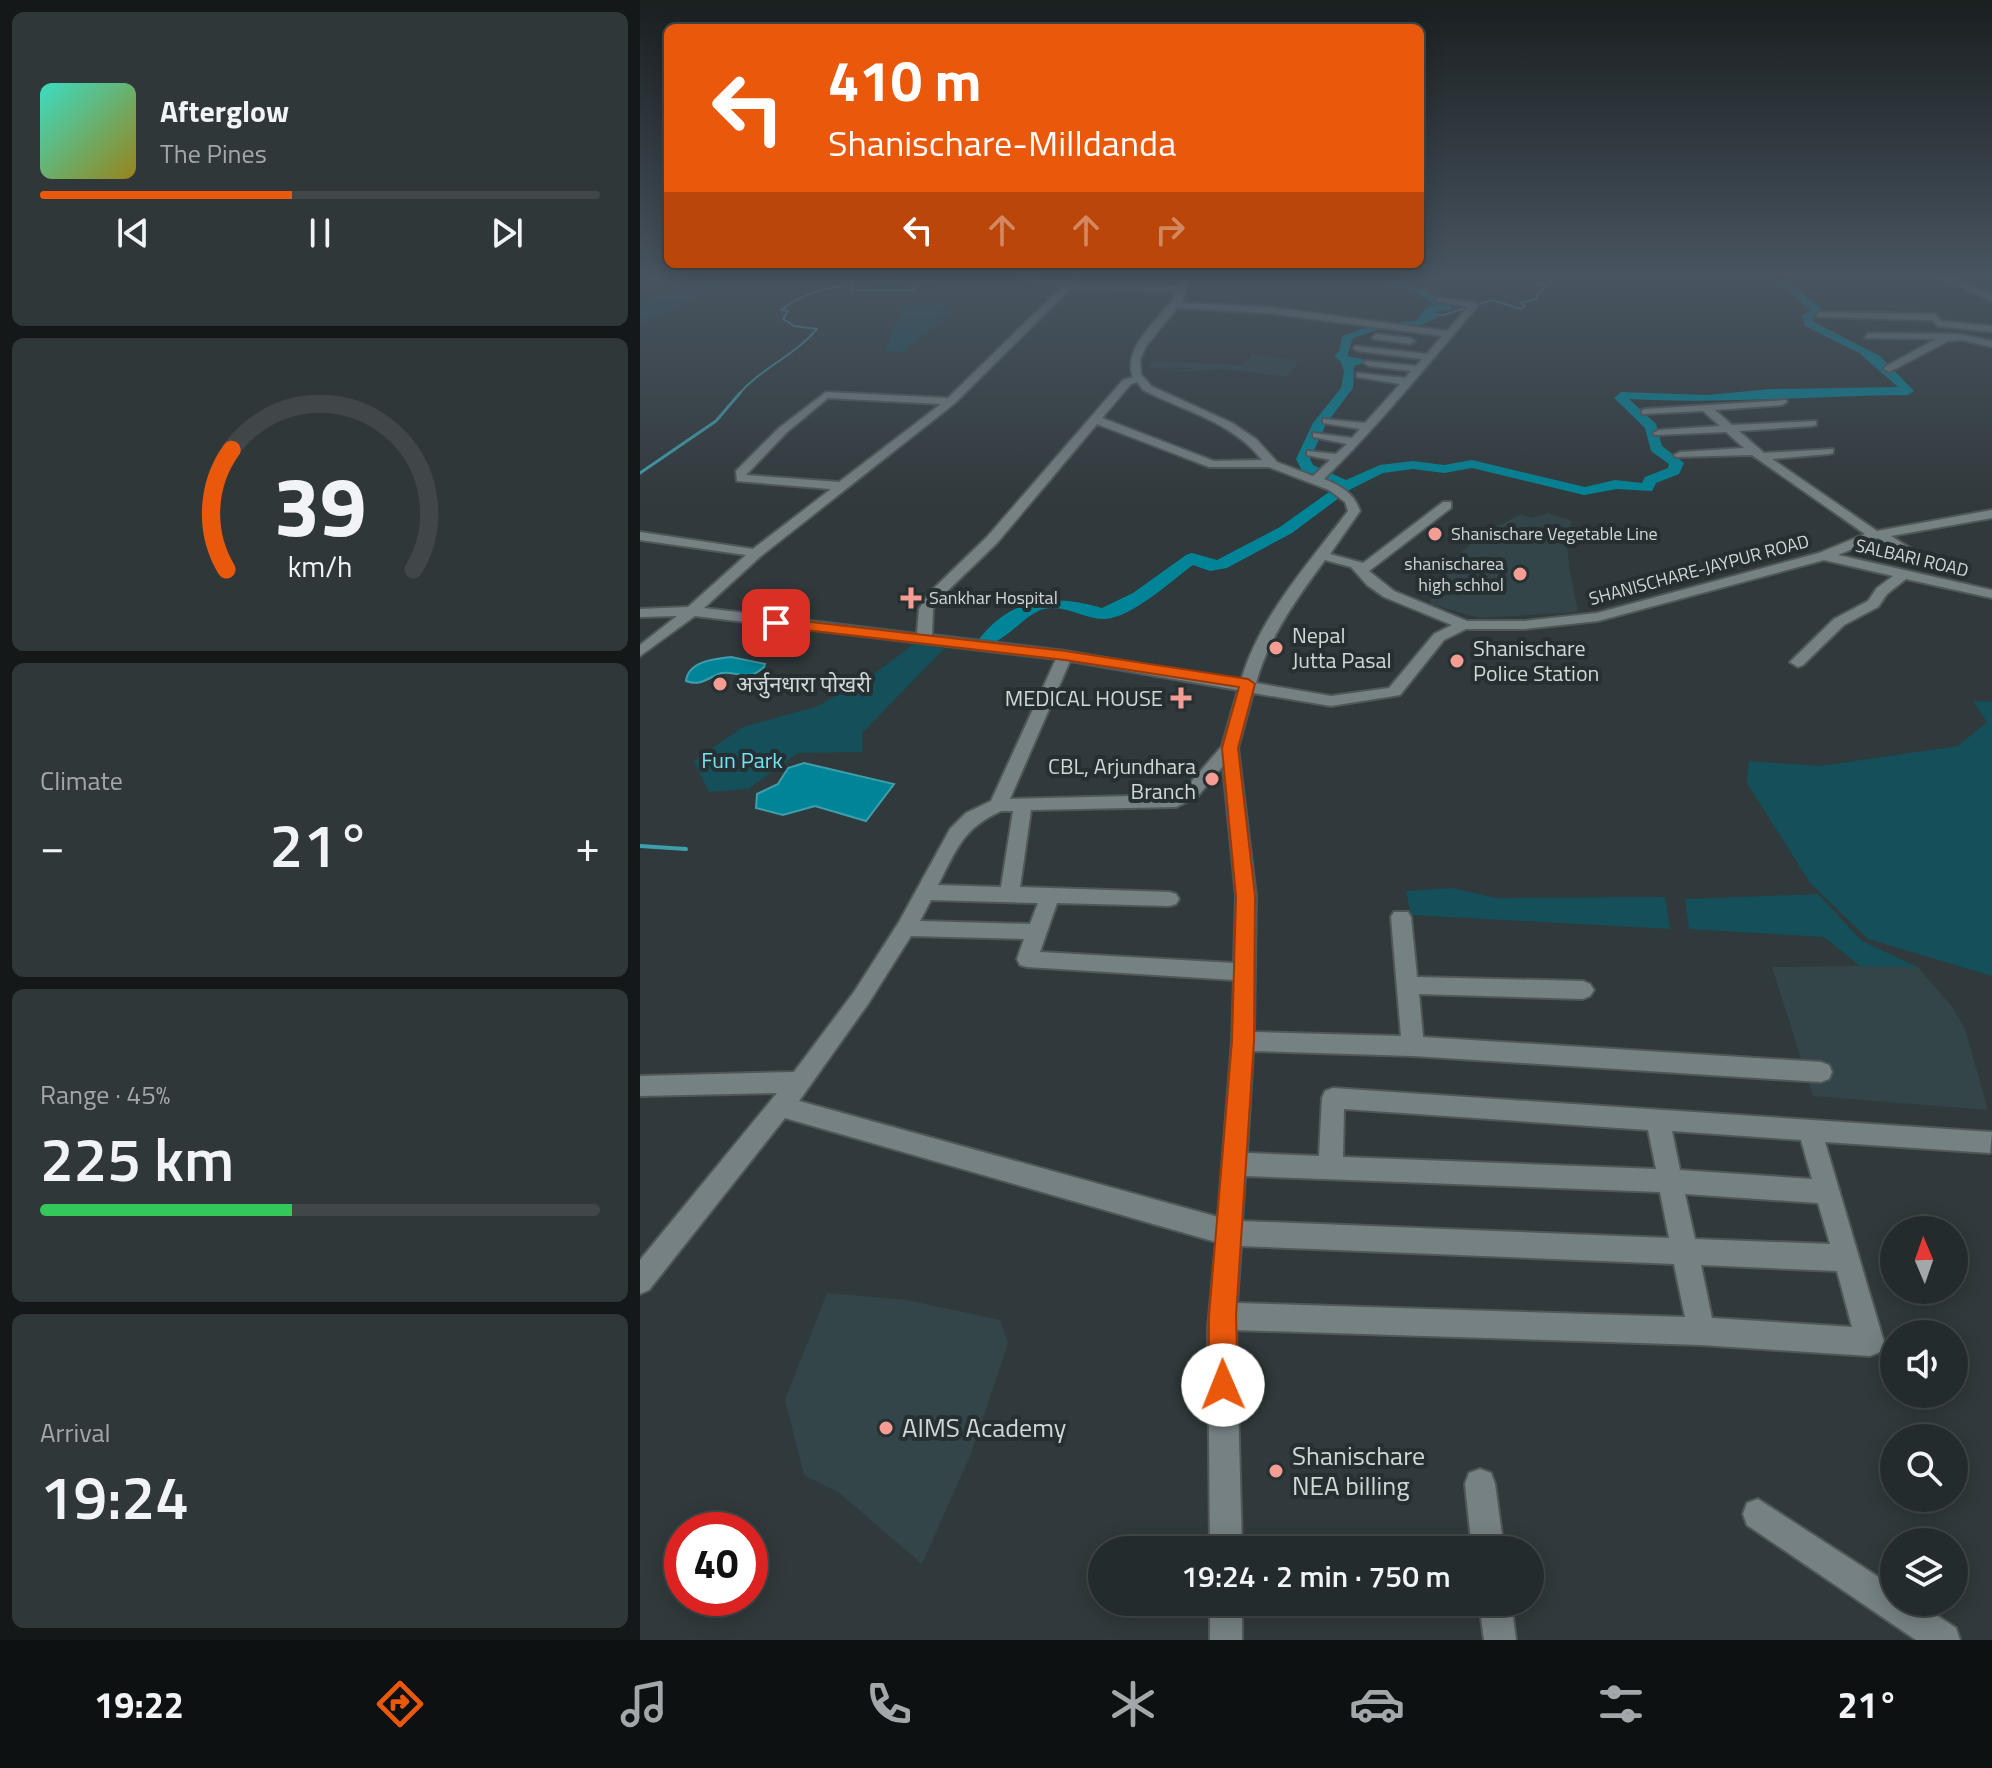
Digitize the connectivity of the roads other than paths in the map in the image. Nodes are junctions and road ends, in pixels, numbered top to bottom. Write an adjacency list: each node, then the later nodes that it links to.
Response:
1 (1000, 353): 13 (street)
2 (1139, 353): 11 (street)
3 (1395, 353): 6 (street)
4 (1432, 353): 6 (street)
5 (1920, 353): 9 (street)
6 (1431, 357): 8 (street)
7 (1369, 363): 8 (street)
8 (1420, 369): 12 (street)
9 (1889, 369)
10 (1361, 375): 12 (street)
11 (1137, 379): 17 (street); 34 (street)
12 (1408, 382): 20 (street)
13 (951, 401): 36 (street); 36 (street)
14 (1782, 402): 15 (street)
15 (1705, 407): 16 (street); 22 (street)
16 (1646, 412)
17 (1095, 419): 34 (street); 51 (street)
18 (1327, 421): 20 (street)
19 (1812, 423): 21 (street)
20 (1368, 427): 26 (street)
21 (1764, 427): 22 (street); 25 (street)
22 (1730, 429): 23 (street); 30 (street)
23 (1659, 433)
24 (1317, 435): 26 (street)
25 (1775, 436)
26 (1355, 442): 33 (street)
27 (1786, 445): 31 (street)
28 (1829, 451): 31 (street)
29 (1311, 453): 33 (street)
30 (1758, 454): 31 (street); 32 (street); 39 (street)
31 (1797, 454)
32 (1680, 455)
33 (1340, 458): 35 (street)
34 (1271, 463): 35 (street)
35 (1320, 477): 43 (street)
36 (842, 486): 41 (street)
37 (1447, 505): 45 (street)
38 (1992, 514): 39 (street, SHANISCHARE-JAYPUR ROAD)
39 (1878, 535): 42 (street); 44 (street, SHANISCHARE-JAYPUR ROAD)
40 (640, 536): 41 (street)
41 (756, 553): 48 (street)
42 (1911, 555)
43 (1323, 556): 45 (street); 55 (street)
44 (1824, 556): 46 (street, SALBARI ROAD); 50 (street, SHANISCHARE-JAYPUR ROAD)
45 (1362, 570): 50 (street)
46 (1902, 575): 47 (street, SALBARI ROAD); 54 (street)
47 (1992, 594)
48 (692, 611): 49 (street); 51 (street); 52 (street)
49 (640, 613)
50 (1465, 625): 55 (street)
51 (924, 639): 53 (street)
52 (640, 652)
53 (1065, 656): 55 (street); 57 (street)
54 (1798, 662)
55 (1248, 684): 56 (street)
56 (1230, 748): 58 (street); 66 (street)
57 (998, 805): 58 (street); 59 (street)
58 (1023, 806): 60 (street)
59 (923, 892): 60 (street); 64 (street)
60 (1009, 896): 61 (street)
61 (1049, 898): 62 (street); 65 (street)
62 (1169, 899)
63 (1401, 917): 67 (street)
64 (906, 928): 65 (street); 72 (street)
65 (1037, 932): 66 (street)
66 (1244, 972): 69 (street)
67 (1407, 985): 68 (street); 70 (street)
68 (1583, 990)
69 (1243, 1041): 70 (street); 78 (street)
70 (1413, 1046): 71 (street)
71 (1821, 1072)
72 (800, 1082): 73 (street); 74 (street)
73 (640, 1086)
74 (782, 1107): 82 (street); 85 (street)
75 (1658, 1120): 76 (street); 79 (street); 80 (street)
76 (1810, 1130): 77 (street); 81 (street)
77 (1990, 1142)
78 (1233, 1164): 79 (street); 82 (street)
79 (1331, 1166): 80 (street)
80 (1670, 1181): 81 (street); 83 (street)
81 (1828, 1192): 84 (street)
82 (1229, 1233): 83 (street); 86 (street)
83 (1684, 1249): 84 (street); 87 (street)
84 (1847, 1258): 87 (street)
85 (640, 1281)
86 (1223, 1316): 87 (street); 90 (street)
87 (1701, 1331)
88 (1480, 1484): 91 (street)
89 (1758, 1514): 96 (street)
90 (1226, 1536)
91 (1486, 1536)
92 (1226, 1616): 94 (street)
93 (1497, 1616): 95 (street)
94 (1226, 1640)
95 (1500, 1640)
96 (1944, 1640)

